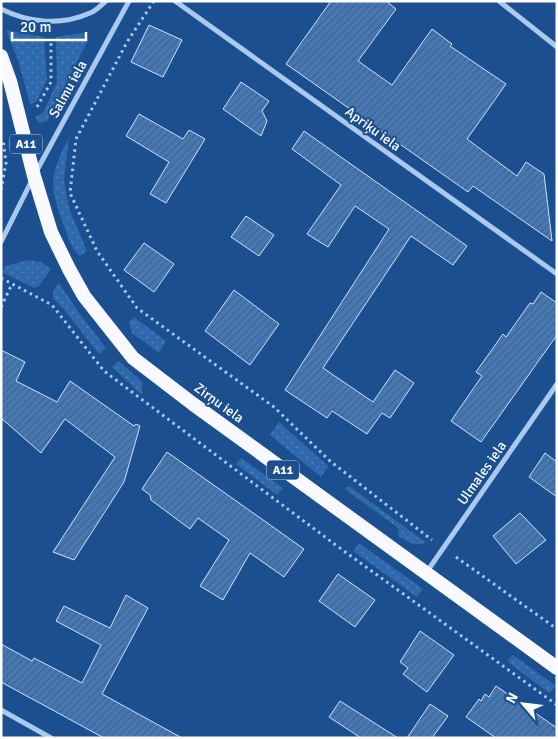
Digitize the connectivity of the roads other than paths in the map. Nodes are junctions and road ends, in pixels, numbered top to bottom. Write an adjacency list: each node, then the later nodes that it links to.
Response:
1 (106, 1): 5 (street)
2 (129, 1): 8 (street, Salmu iela)
3 (175, 1): 10 (street, Apriķu iela)
4 (499, 1): 6 (street)
5 (1, 9)
6 (557, 47)
7 (1, 56): 8 (highway, Zirņu iela / A11)
8 (34, 176): 9 (street, Salmu iela); 12 (highway, Zirņu iela / A11)
9 (1, 242)
10 (557, 274)
11 (557, 384): 12 (street, Ulmales iela)
12 (426, 574): 13 (highway, Zirņu iela / A11)
13 (557, 668)
14 (1, 710): 15 (street)
15 (51, 738)

